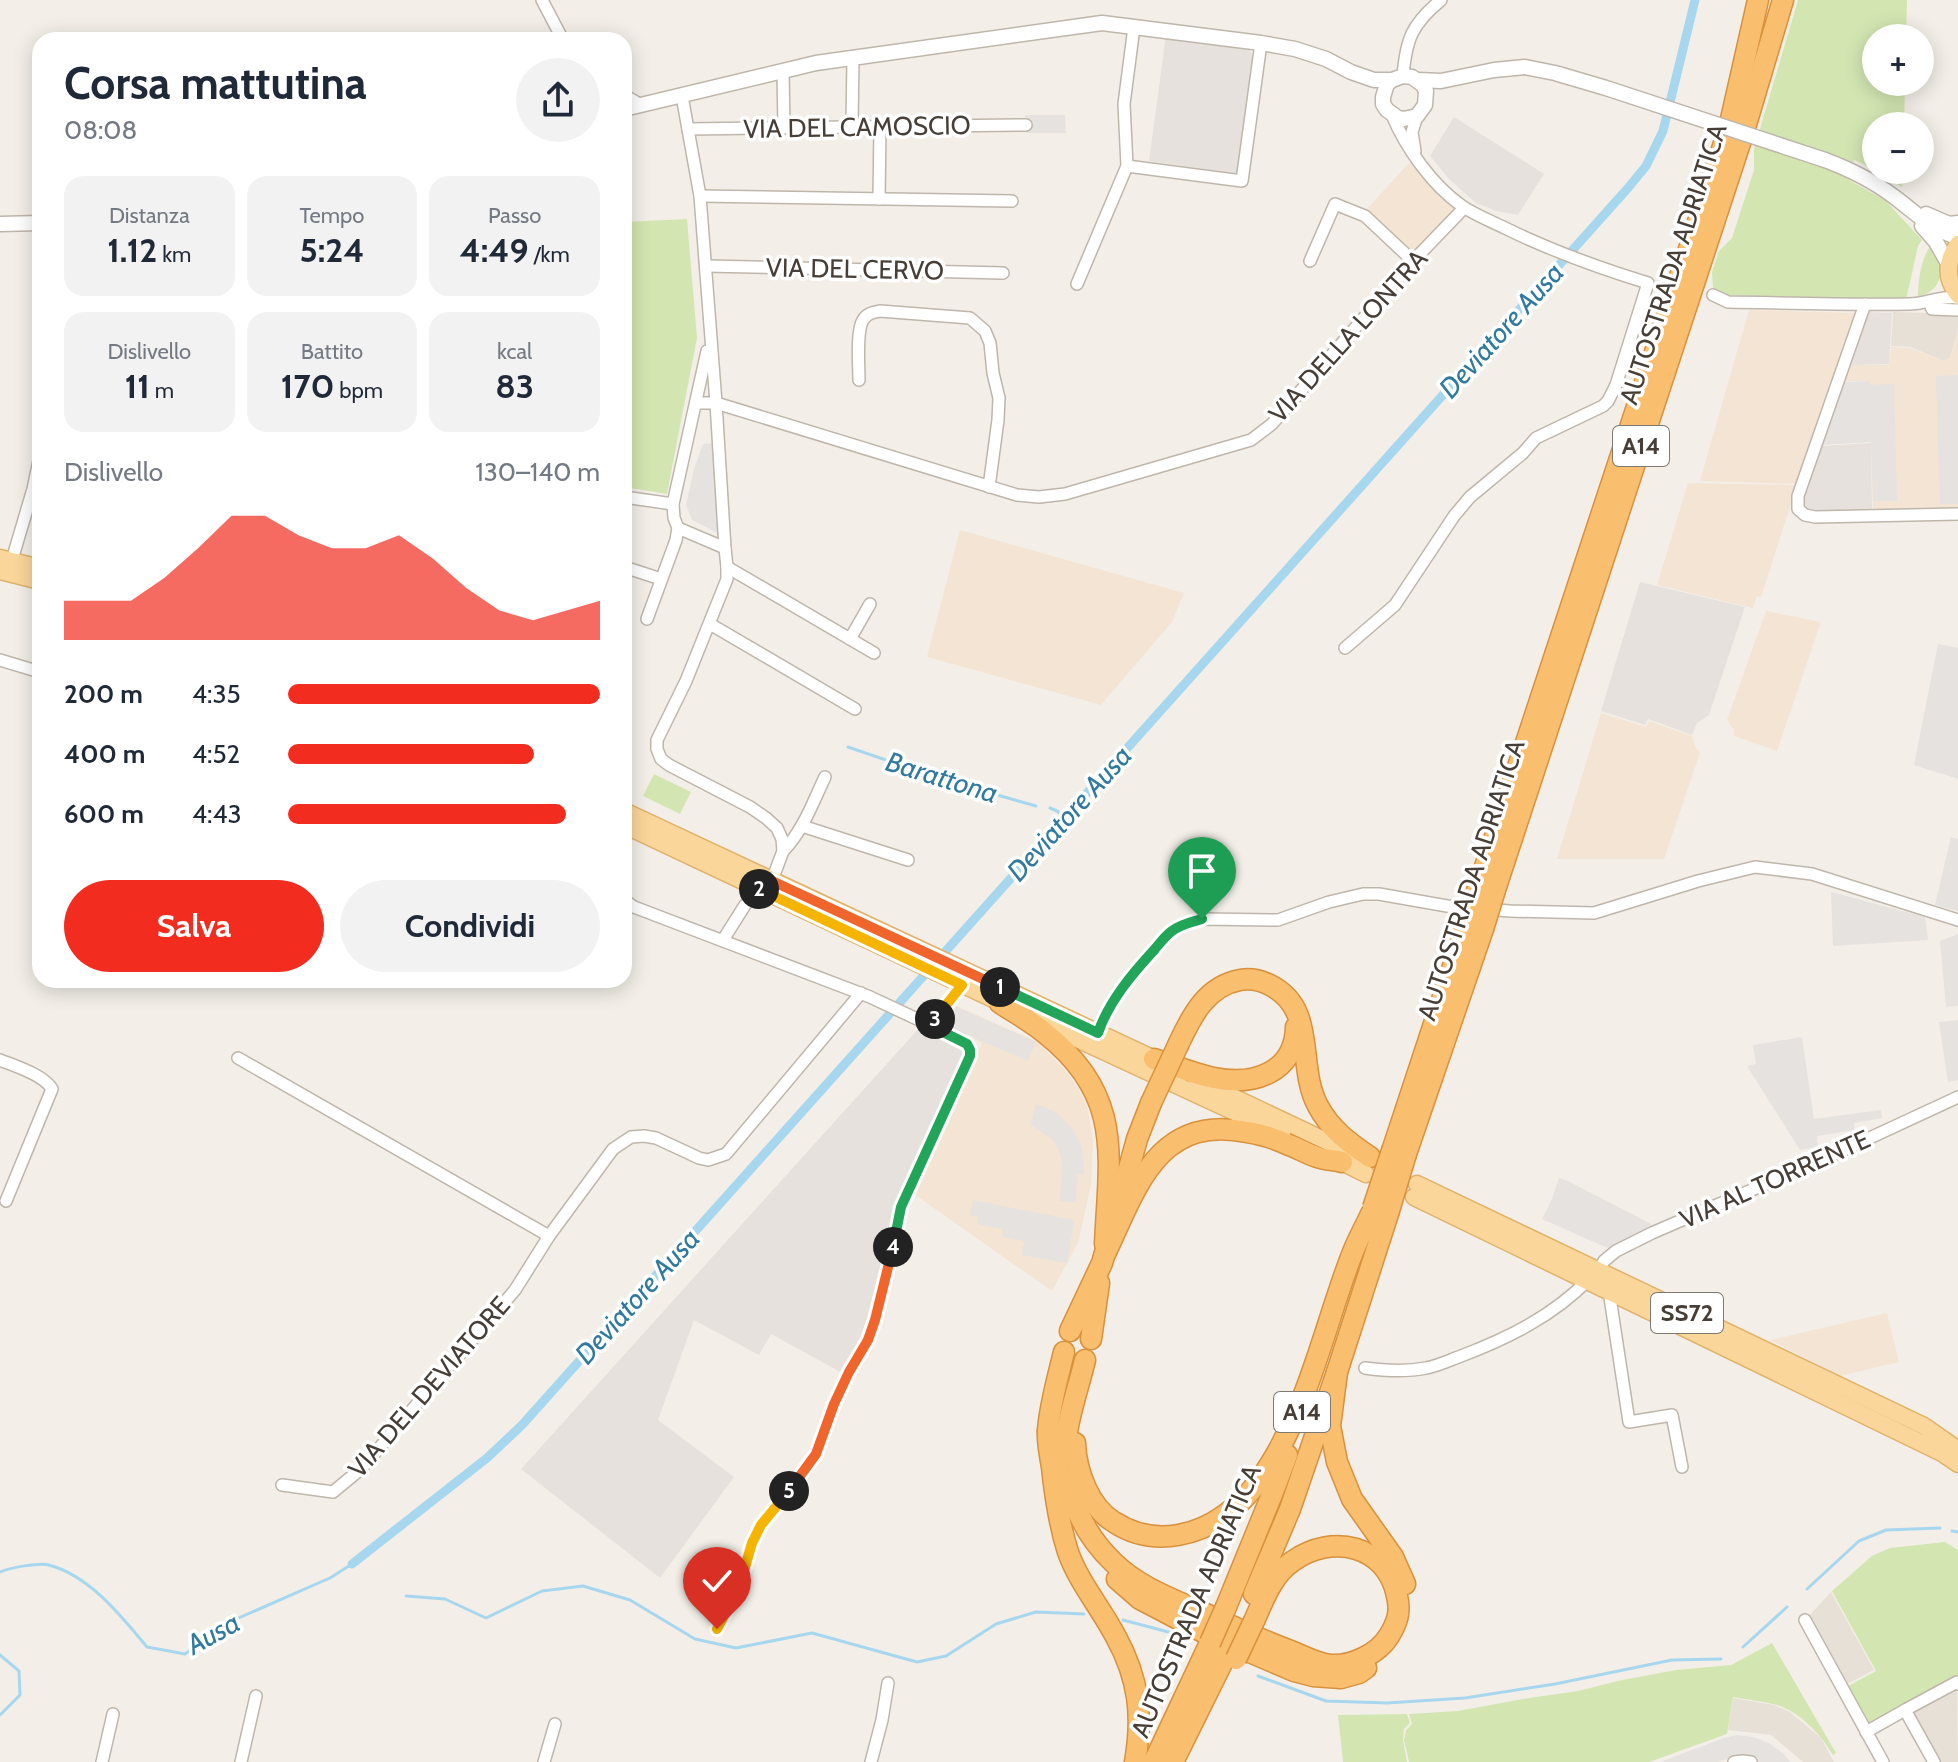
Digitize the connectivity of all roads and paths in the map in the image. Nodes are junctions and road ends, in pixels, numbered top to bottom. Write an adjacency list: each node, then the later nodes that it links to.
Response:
1 (542, 0): 6 (street)
2 (1441, 0): 11 (street)
3 (1758, 0): 81 (highway, AUTOSTRADA ADRIATICA / A14)
4 (1783, 0): 81 (highway, AUTOSTRADA ADRIATICA / A14)
5 (1134, 27): 7 (street); 8 (street); 26 (street)
6 (559, 32)
7 (1261, 43): 10 (street); 26 (street)
8 (853, 57): 9 (street); 21 (street)
9 (783, 71): 14 (street); 23 (street)
10 (1351, 72): 11 (street); 18 (street)
11 (1398, 78): 13 (street); 18 (street)
12 (1457, 78): 13 (street); 19 (street); 30 (street, bridge)
13 (1418, 80): 19 (street)
14 (682, 96): 16 (street); 24 (street)
15 (632, 100): 16 (street)
16 (641, 105): 17 (street)
17 (632, 107)
18 (1388, 109): 19 (street); 25 (street)
19 (1421, 110): 25 (street)
20 (1026, 125): 22 (street, VIA DEL CAMOSCIO)
21 (852, 127): 22 (street, VIA DEL CAMOSCIO); 23 (street, VIA DEL CAMOSCIO)
22 (880, 127): 28 (street)
23 (784, 128): 24 (street, VIA DEL CAMOSCIO)
24 (688, 129): 27 (street)
25 (1416, 155): 31 (street)
26 (1127, 166): 42 (street)
27 (700, 196): 28 (street); 40 (street)
28 (879, 199): 29 (street)
29 (1012, 201)
30 (1904, 204): 33 (street); 35 (street); 39 (street)
31 (1464, 208): 38 (street, VIA DELLA LONTRA); 69 (street)
32 (32, 223): 34 (street)
33 (1958, 223)
34 (0, 224)
35 (1958, 237)
36 (1958, 244): 39 (main road)
37 (1310, 261): 38 (street)
38 (1413, 261): 52 (street, VIA DELLA LONTRA)
39 (1948, 263): 44 (main road)
40 (706, 266): 41 (street, VIA DEL CERVO); 48 (street)
41 (1003, 273)
42 (1077, 284)
43 (1713, 295): 46 (street)
44 (1958, 297): 45 (street)
45 (1929, 302): 46 (street); 47 (street)
46 (1865, 304): 56 (street)
47 (1958, 310)
48 (710, 339): 50 (street); 51 (street)
49 (859, 380): 52 (street)
50 (696, 403): 51 (street, VIA DELLA LONTRA); 55 (street)
51 (716, 403): 52 (street, VIA DELLA LONTRA); 58 (street)
52 (989, 487)
53 (32, 492): 59 (street)
54 (632, 498): 55 (street)
55 (673, 504): 57 (street)
56 (1958, 514)
57 (678, 528): 58 (street); 64 (street)
58 (725, 548): 61 (street)
59 (3, 564): 60 (main road); 63 (main road)
60 (32, 567)
61 (727, 567): 67 (street); 68 (street)
62 (632, 570): 64 (street)
63 (32, 577)
64 (661, 579): 66 (street)
65 (870, 604): 68 (street)
66 (647, 619)
67 (710, 624): 73 (street); 78 (street)
68 (850, 639): 70 (street)
69 (1345, 648)
70 (874, 653)
71 (0, 660): 72 (street)
72 (32, 670)
73 (855, 709)
74 (825, 777): 76 (street)
75 (632, 815): 80 (main road)
76 (802, 826): 78 (street); 79 (street)
77 (632, 828): 80 (main road)
78 (783, 851): 80 (street)
79 (908, 860)
80 (764, 884): 84 (street); 85 (main road)
81 (1487, 889): 99 (highway, AUTOSTRADA ADRIATICA / A14, bridge)
82 (632, 906): 84 (street)
83 (1955, 918): 90 (street)
84 (723, 940): 86 (street)
85 (957, 978): 88 (main road); 89 (street); 90 (main road)
86 (866, 995): 89 (street); 100 (street, VIA DEL DEVIATORE)
87 (1290, 1000): 92 (highway); 96 (highway); 101 (highway, bridge)
88 (1000, 1003): 95 (main road); 101 (highway)
89 (926, 1023): 118 (street)
90 (1098, 1033): 92 (main road)
91 (238, 1058): 100 (street)
92 (1154, 1059): 96 (main road)
93 (0, 1060): 98 (street)
94 (1958, 1097): 102 (street, VIA AL TORRENTE)
95 (1342, 1162): 96 (main road); 101 (highway)
96 (1368, 1164)
97 (1415, 1190): 102 (main road, SS72)
98 (6, 1201)
99 (1378, 1212): 109 (highway, AUTOSTRADA ADRIATICA / A14); 110 (highway); 119 (highway, AUTOSTRADA ADRIATICA / A14, bridge)
100 (549, 1236): 115 (street, VIA DEL DEVIATORE)
101 (1103, 1260): 104 (highway); 105 (highway)
102 (1593, 1276): 103 (main road, SS72); 108 (street, VIA AL TORRENTE); 112 (main road, SS72)
103 (1609, 1291): 112 (main road, SS72); 114 (street)
104 (1070, 1331)
105 (1091, 1339)
106 (1064, 1352): 111 (highway)
107 (1085, 1360): 110 (highway)
108 (1365, 1368)
109 (1337, 1372): 111 (highway); 116 (highway, AUTOSTRADA ADRIATICA / A14)
110 (1076, 1399): 116 (highway)
111 (1048, 1431): 131 (highway)
112 (1950, 1451): 113 (main road, SS72)
113 (1958, 1466)
114 (1682, 1467)
115 (282, 1485)
116 (1248, 1620): 119 (highway, bridge)
117 (1805, 1620): 126 (street)
118 (717, 1629)
119 (1225, 1651): 132 (highway, AUTOSTRADA ADRIATICA / A14); 133 (highway, AUTOSTRADA ADRIATICA / A14); 134 (highway)
120 (888, 1683): 130 (street)
121 (1958, 1684): 123 (street)
122 (256, 1696): 128 (street)
123 (1905, 1710): 126 (street); 138 (street)
124 (113, 1714): 127 (street)
125 (555, 1724): 129 (street)
126 (1866, 1732): 137 (street)
127 (102, 1762)
128 (241, 1762)
129 (544, 1762)
130 (871, 1762)
131 (1135, 1762)
132 (1154, 1762)
133 (1173, 1762)
134 (1183, 1762)
135 (1734, 1762): 136 (street)
136 (1751, 1762)
137 (1883, 1762)
138 (1934, 1762)

